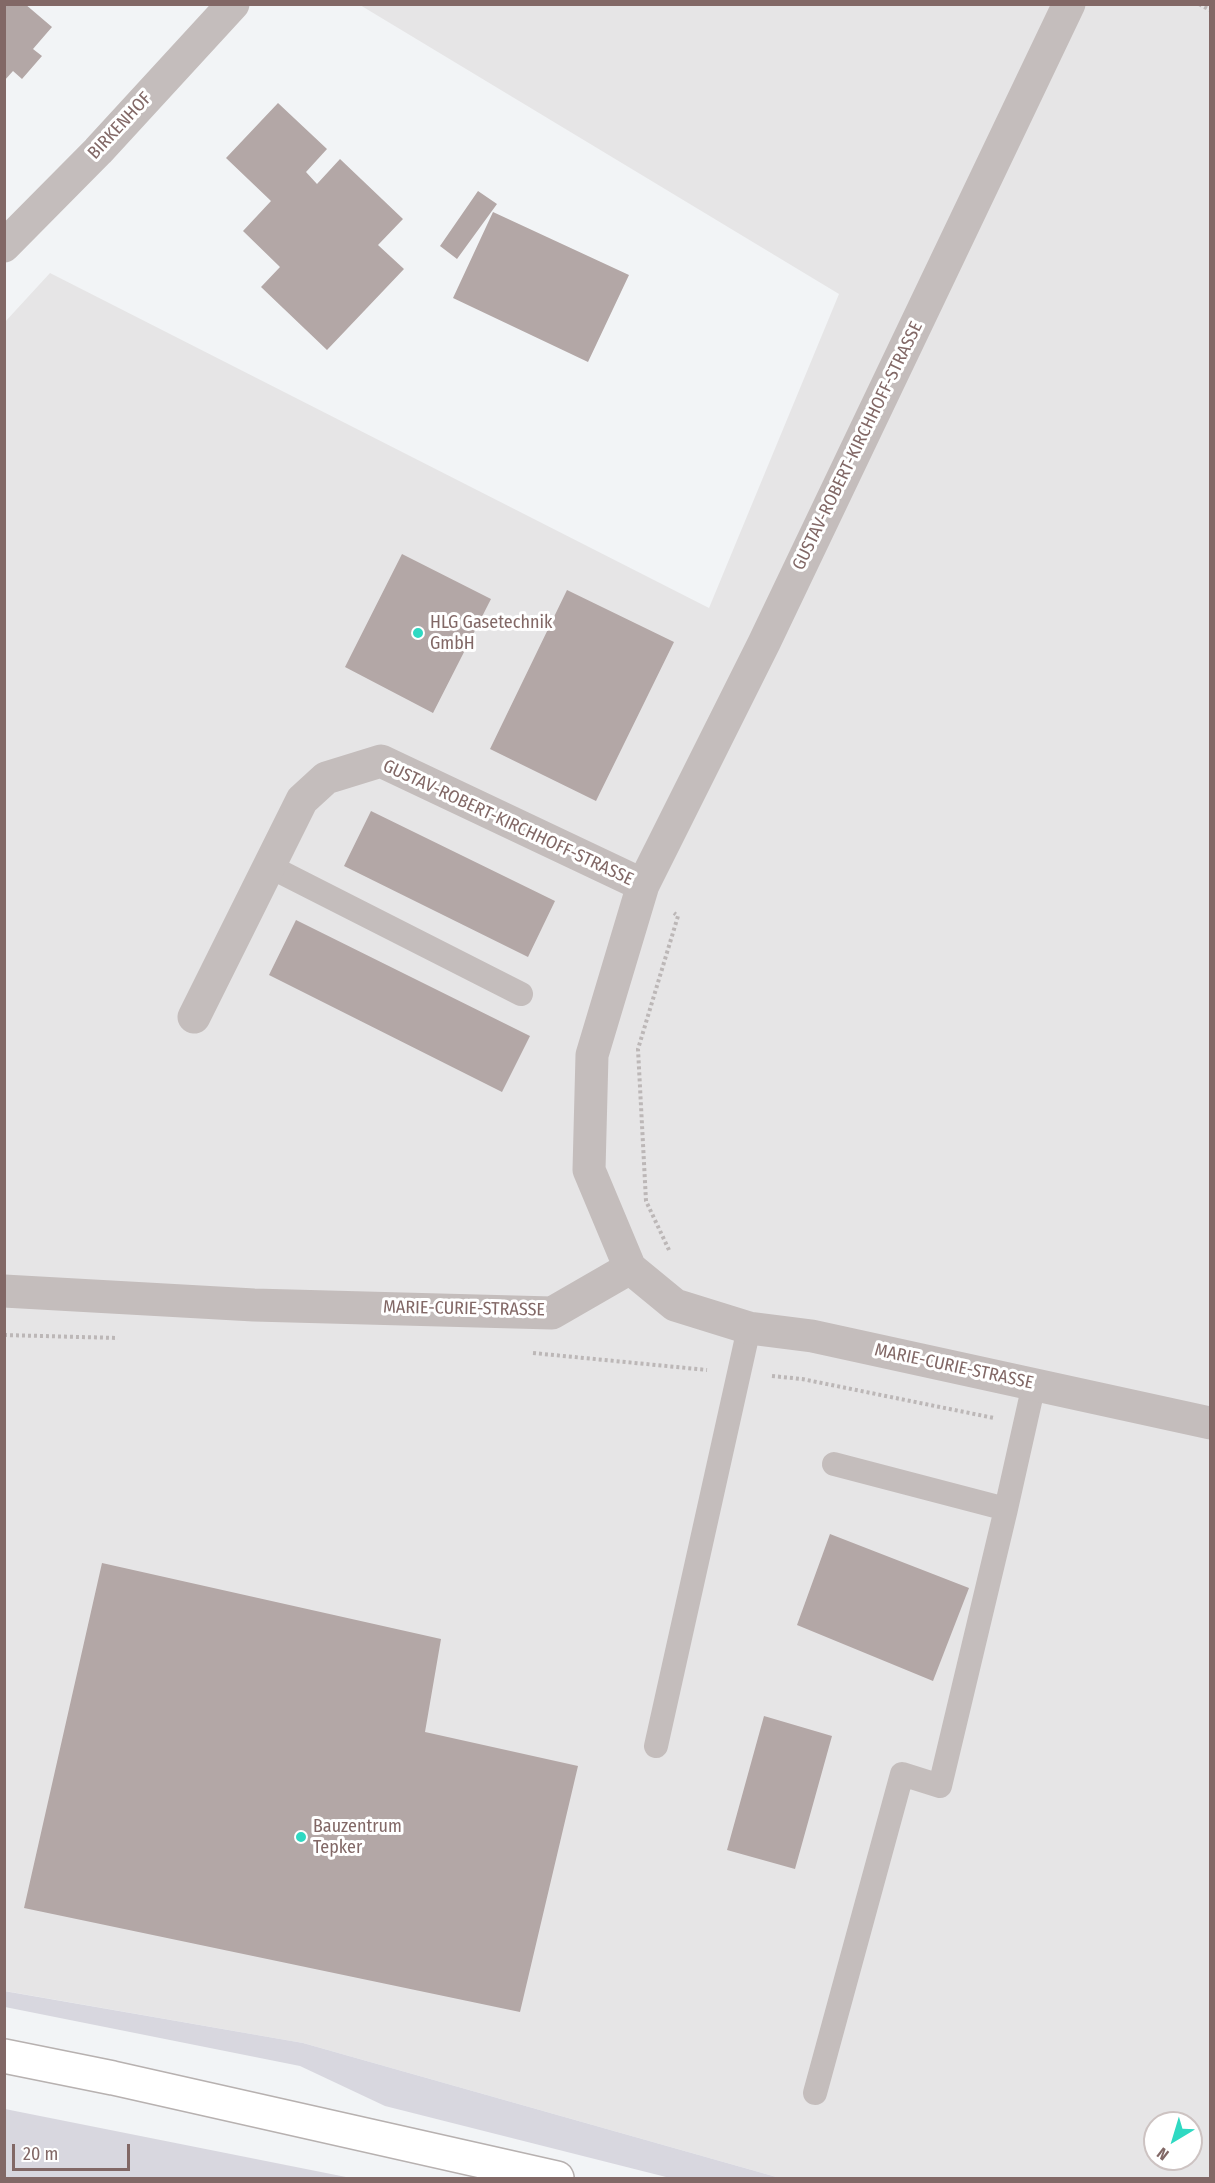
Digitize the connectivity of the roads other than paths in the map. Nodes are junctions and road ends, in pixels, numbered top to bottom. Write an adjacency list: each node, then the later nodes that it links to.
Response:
1 (233, 4): 3 (street, BIRKENHOF)
2 (1069, 4): 5 (street, GUSTAV-ROBERT-KIRCHHOFF-STRASSE)
3 (4, 246)
4 (267, 865): 5 (street, GUSTAV-ROBERT-KIRCHHOFF-STRASSE); 6 (lane); 7 (street, GUSTAV-ROBERT-KIRCHHOFF-STRASSE)
5 (643, 885): 8 (street, GUSTAV-ROBERT-KIRCHHOFF-STRASSE)
6 (520, 994)
7 (194, 1017)
8 (630, 1268): 9 (street, MARIE-CURIE-STRASSE); 10 (street, MARIE-CURIE-STRASSE)
9 (4, 1291)
10 (749, 1328): 11 (street, MARIE-CURIE-STRASSE); 15 (lane)
11 (1034, 1384): 12 (street, MARIE-CURIE-STRASSE); 14 (lane)
12 (1210, 1423)
13 (834, 1464): 14 (lane)
14 (1006, 1509): 17 (lane)
15 (656, 1746)
16 (4, 2056): 18 (highway)
17 (815, 2093)
18 (557, 2178)

